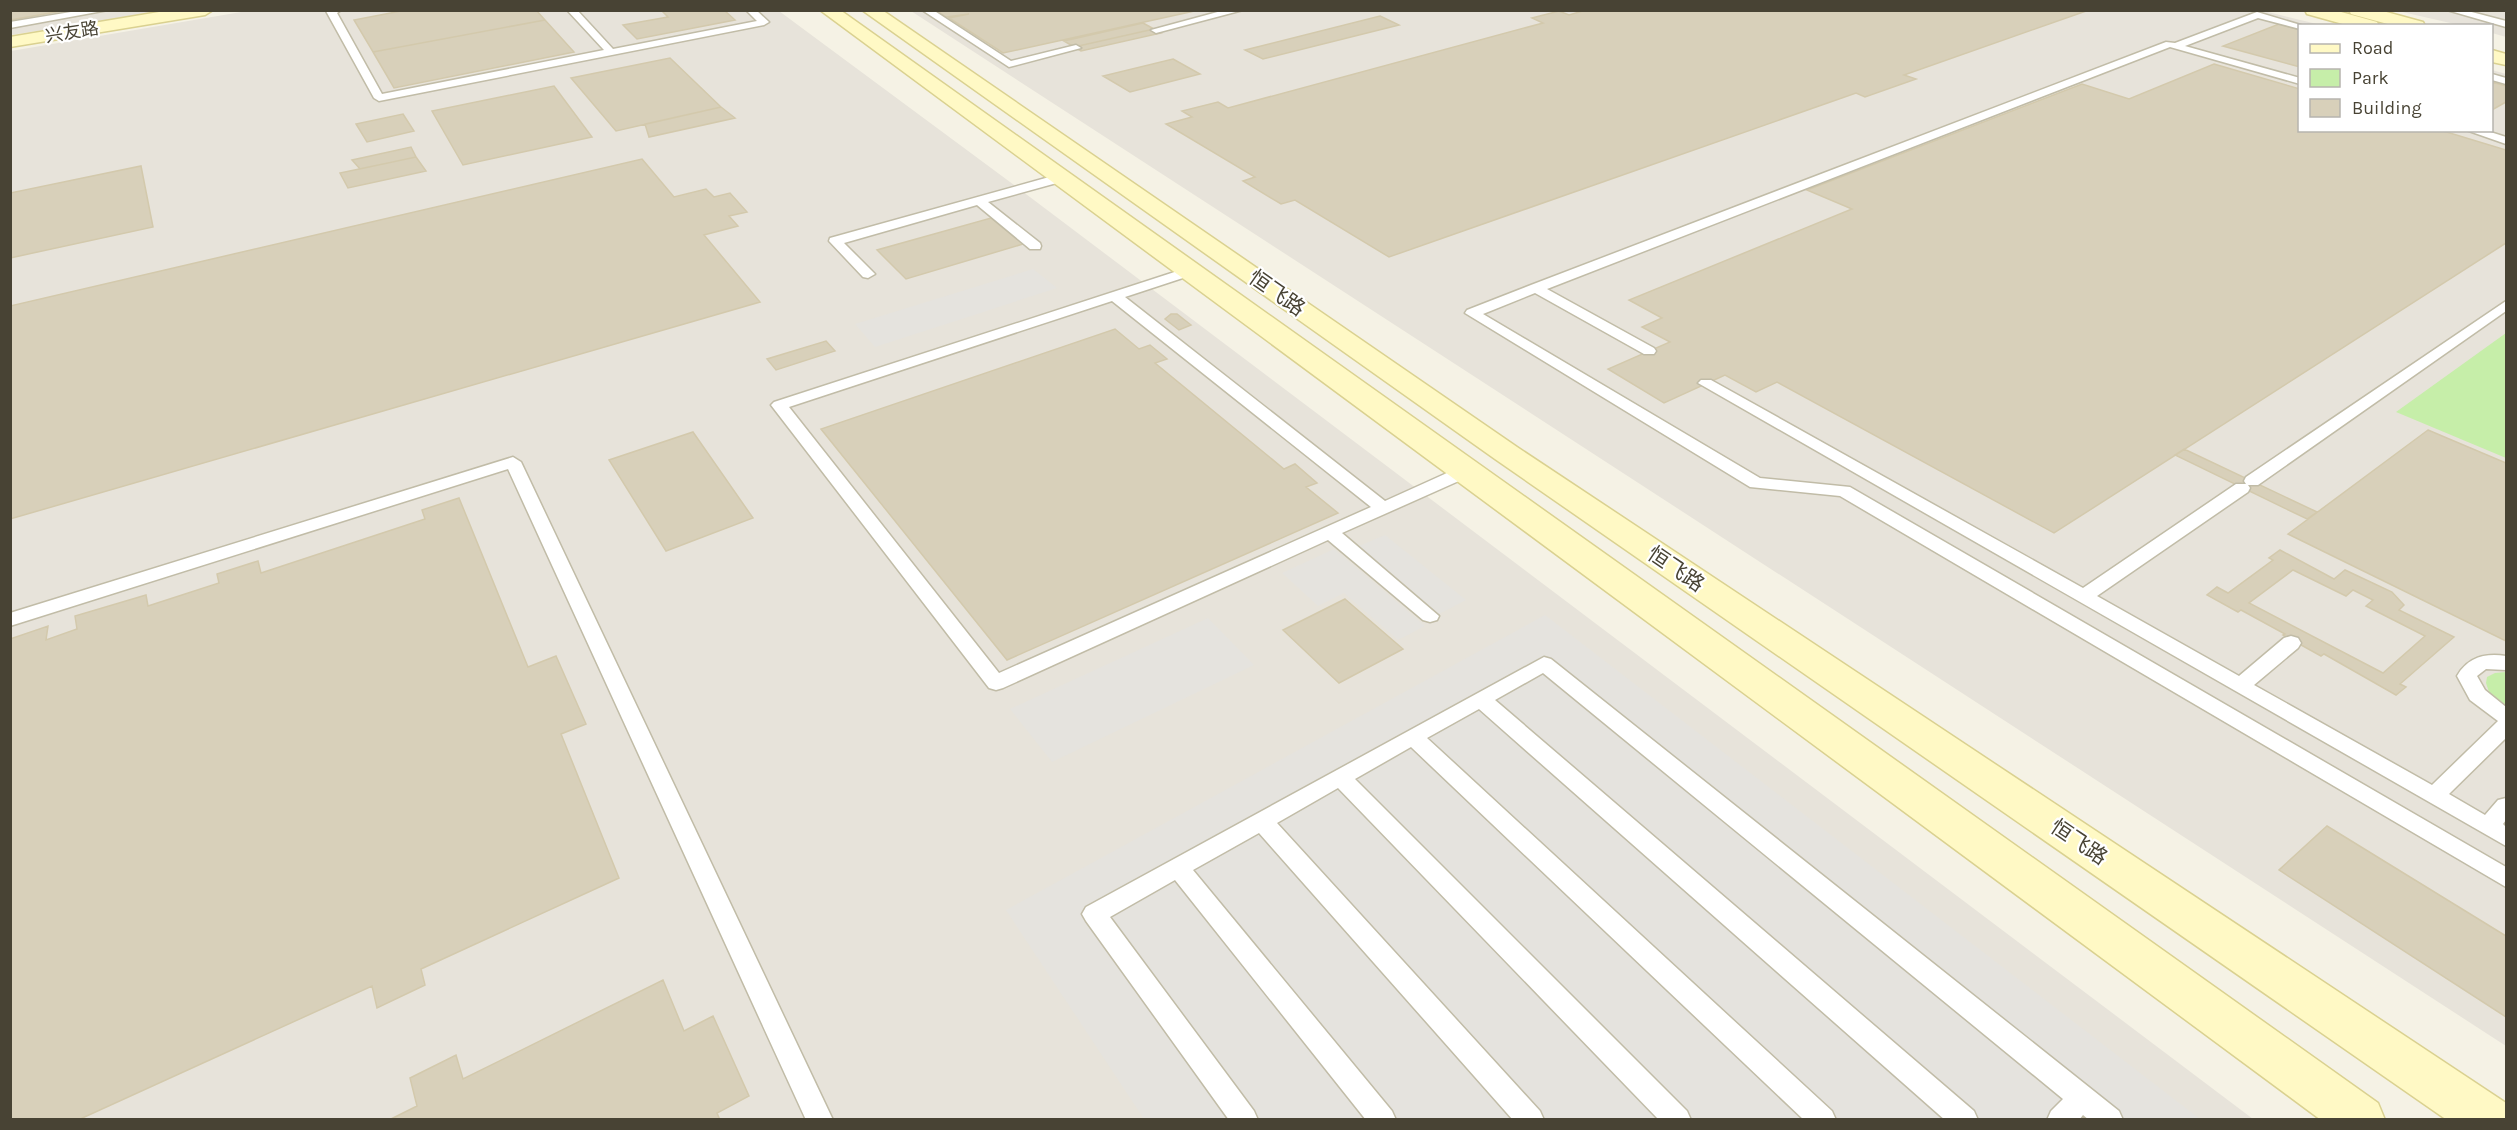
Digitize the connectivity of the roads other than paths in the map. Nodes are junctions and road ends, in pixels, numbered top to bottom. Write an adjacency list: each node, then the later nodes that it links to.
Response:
1 (104, 10): 16 (lane)
2 (205, 10): 19 (main road, 兴友路)
3 (337, 10): 22 (lane)
4 (571, 10): 22 (lane)
5 (750, 10): 22 (lane)
6 (828, 10): 28 (main road, 恒飞路)
7 (870, 10): 69 (main road, 恒飞路)
8 (926, 10): 21 (lane)
9 (1239, 10): 18 (lane)
10 (2313, 10): 13 (main road)
11 (2357, 10): 14 (main road)
12 (2451, 10): 15 (lane)
13 (2364, 24)
14 (2410, 24)
15 (2506, 24)
16 (10, 25)
17 (2298, 25): 20 (lane)
18 (1156, 30)
19 (10, 42)
20 (2175, 46): 23 (lane); 33 (lane)
21 (1076, 48)
22 (611, 52)
23 (2298, 80)
24 (2506, 129): 26 (lane)
25 (2477, 132): 26 (lane)
26 (2492, 137): 27 (lane)
27 (2506, 141)
28 (1060, 178): 29 (lane); 31 (main road, 恒飞路)
29 (979, 201): 30 (lane); 32 (lane)
30 (1035, 246)
31 (1190, 271): 34 (lane); 38 (main road, 恒飞路)
32 (868, 274)
33 (1536, 288): 36 (lane); 57 (lane)
34 (1115, 296): 39 (lane); 40 (lane)
35 (2506, 305): 41 (lane)
36 (1649, 351)
37 (1706, 383): 41 (lane)
38 (1464, 472): 39 (lane); 68 (main road, 恒飞路)
39 (1384, 509): 40 (lane)
40 (1331, 533): 42 (lane)
41 (2083, 597): 46 (lane)
42 (1430, 616)
43 (10, 620): 59 (lane)
44 (2291, 643): 46 (lane)
45 (2506, 663): 48 (lane)
46 (2240, 686): 52 (lane)
47 (1480, 699): 50 (lane); 58 (lane); 65 (lane)
48 (2506, 716)
49 (2506, 726): 52 (lane)
50 (1413, 737): 51 (lane); 64 (lane)
51 (1340, 777): 54 (lane); 63 (lane)
52 (2434, 796): 55 (lane)
53 (2506, 806): 55 (lane)
54 (1262, 821): 56 (lane); 62 (lane)
55 (2497, 832)
56 (1178, 867): 60 (lane); 61 (lane)
57 (2506, 878)
58 (2082, 1098): 66 (lane); 67 (lane)
59 (820, 1119)
60 (1245, 1119)
61 (1383, 1119)
62 (1531, 1119)
63 (1678, 1119)
64 (1823, 1119)
65 (1965, 1119)
66 (2060, 1119)
67 (2110, 1119)
68 (2361, 1119)
69 (2489, 1119)

